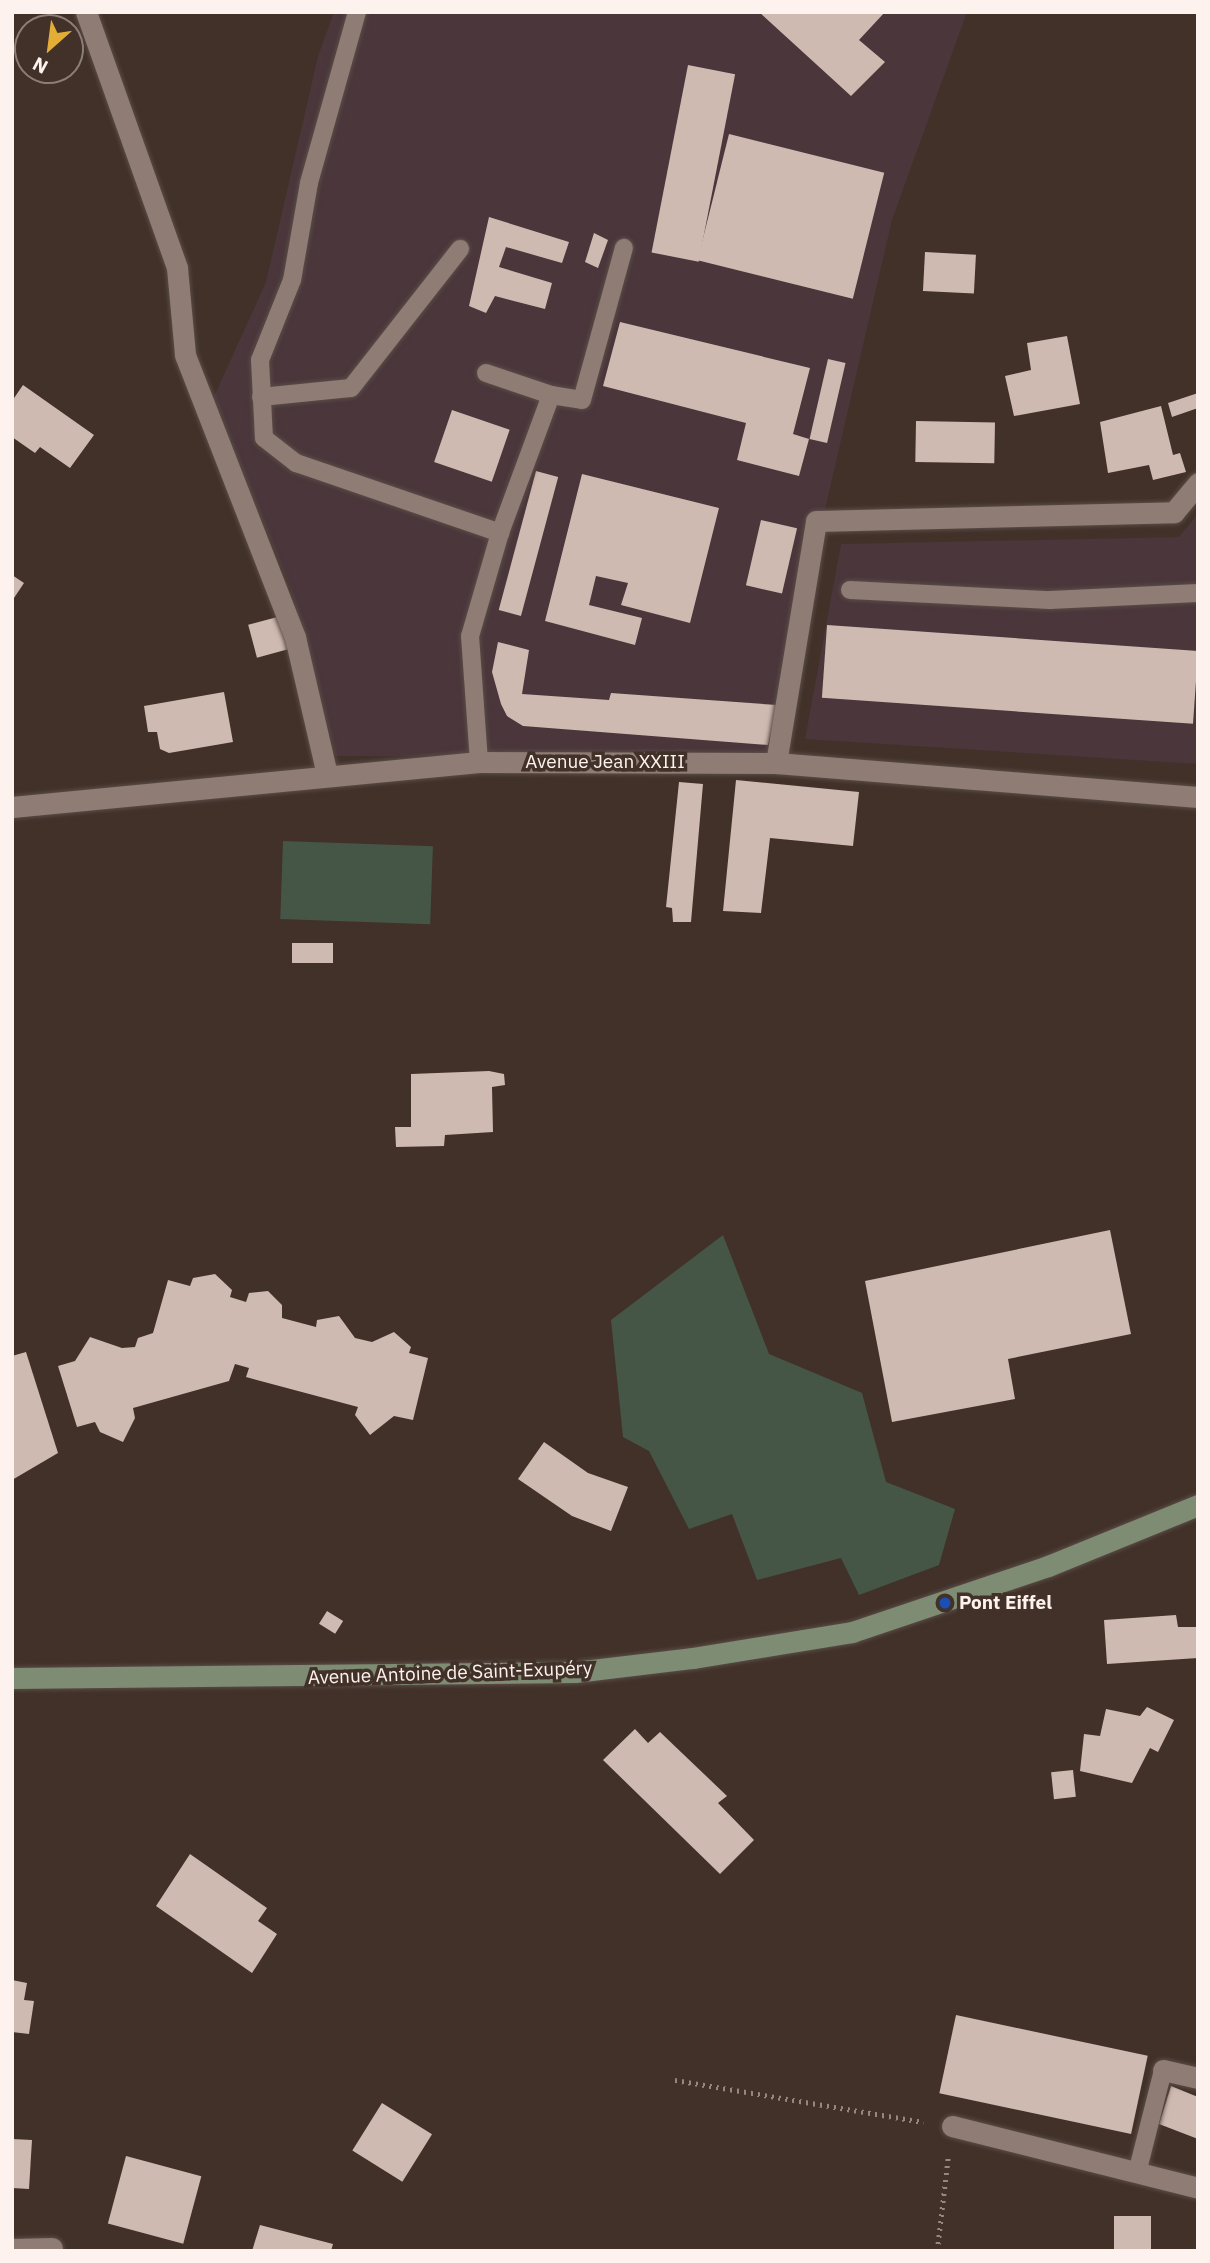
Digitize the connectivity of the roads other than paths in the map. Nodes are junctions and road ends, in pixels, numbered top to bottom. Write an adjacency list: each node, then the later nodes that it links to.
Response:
1 (86, 12): 14 (street)
2 (357, 12): 7 (lane)
3 (624, 248): 6 (lane)
4 (460, 249): 7 (lane)
5 (486, 373): 6 (lane)
6 (551, 395): 9 (lane)
7 (261, 397): 9 (lane)
8 (1198, 483): 13 (street)
9 (500, 533): 12 (lane)
10 (850, 590): 11 (lane)
11 (1198, 593)
12 (479, 762): 13 (street, Avenue Jean XXIII); 14 (street, Avenue Jean XXIII)
13 (776, 763): 15 (street, Avenue Jean XXIII)
14 (327, 775): 16 (street, Avenue Jean XXIII)
15 (1198, 797)
16 (12, 807)
17 (1198, 1505): 18 (main road, Avenue Antoine de Saint-Exupéry)
18 (12, 1678)
19 (1163, 2070): 20 (street); 22 (lane)
20 (1198, 2078)
21 (952, 2126): 22 (street)
22 (1137, 2173): 23 (street)
23 (1198, 2188)
24 (52, 2248): 25 (street)
25 (12, 2249)

